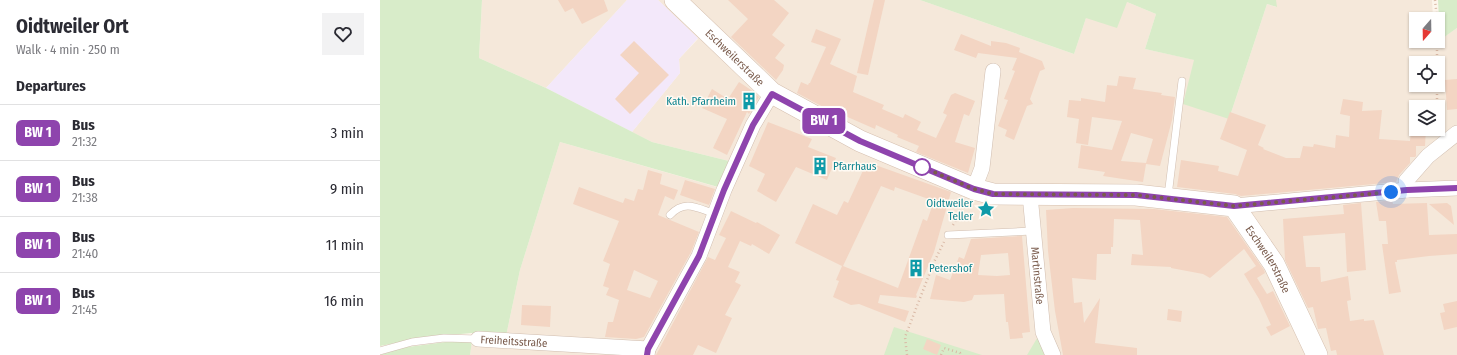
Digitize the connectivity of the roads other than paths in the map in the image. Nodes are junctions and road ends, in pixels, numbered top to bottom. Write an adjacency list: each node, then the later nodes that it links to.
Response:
1 (675, 0): 4 (street, Eschweilerstraße)
2 (993, 71): 7 (street)
3 (1182, 81): 10 (lane)
4 (772, 94): 7 (street, Eschweilerstraße); 12 (street)
5 (1457, 133): 8 (street)
6 (1457, 188): 8 (street)
7 (974, 189): 9 (street, Eschweilerstraße)
8 (1407, 190): 11 (street)
9 (1030, 195): 10 (street, Eschweilerstraße); 14 (street, Martinstraße)
10 (1167, 198): 11 (street, Eschweilerstraße)
11 (1234, 206): 20 (street, Eschweilerstraße)
12 (715, 214): 13 (lane); 18 (street)
13 (670, 215)
14 (1033, 231): 15 (lane); 19 (street, Martinstraße)
15 (948, 235)
16 (478, 338): 17 (lane, Freiheitsstraße); 18 (street, Freiheitsstraße)
17 (380, 351)
18 (648, 352)
19 (1053, 355)
20 (1317, 355)

